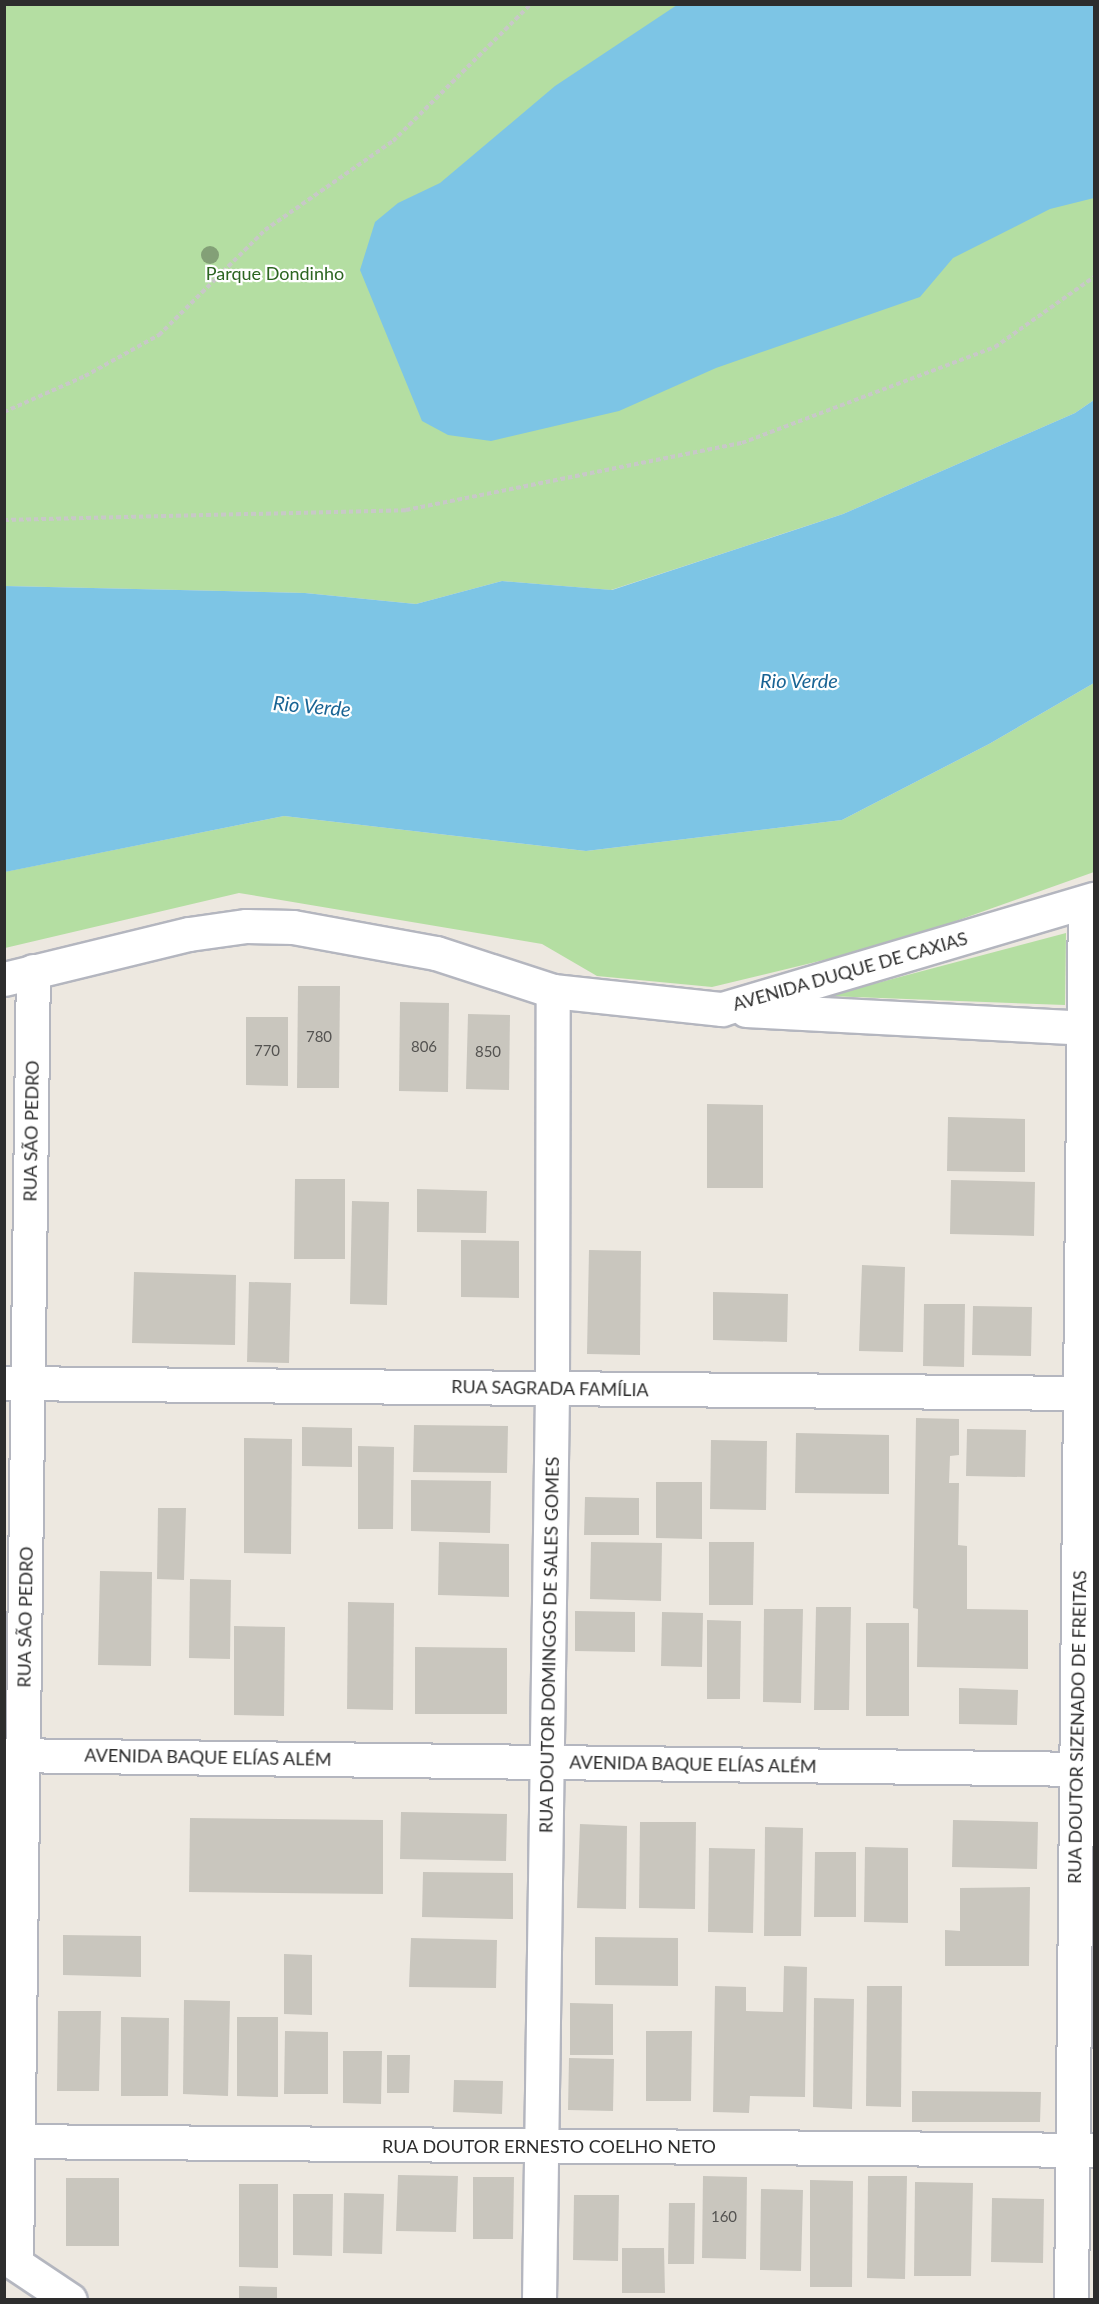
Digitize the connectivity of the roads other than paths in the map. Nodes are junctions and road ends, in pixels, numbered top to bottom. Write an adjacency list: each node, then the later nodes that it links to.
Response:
1 (1090, 901): 4 (street, AVENIDA DUQUE DE CAXIAS); 5 (street, RUA DOUTOR SIZENADO DE FREITAS)
2 (19, 975): 3 (street, AVENIDA DUQUE DE CAXIAS); 6 (street, RUA SÃO PEDRO)
3 (553, 991): 4 (street, AVENIDA DUQUE DE CAXIAS); 7 (street, RUA DOUTOR DOMINGOS DE SALES GOMES)
4 (722, 1009): 5 (street)
5 (1089, 1028): 8 (street, RUA DOUTOR SIZENADO DE FREITAS)
6 (16, 1383): 7 (street, RUA SAGRADA FAMÍLIA); 9 (street, RUA SÃO PEDRO)
7 (552, 1388): 8 (street, RUA SAGRADA FAMÍLIA); 10 (street, RUA DOUTOR DOMINGOS DE SALES GOMES)
8 (1088, 1393): 11 (street, RUA DOUTOR SIZENADO DE FREITAS)
9 (14, 1755): 10 (street, AVENIDA BAQUE ELÍAS ALÉM); 12 (street, RUA SÃO PEDRO)
10 (547, 1762): 11 (street, AVENIDA BAQUE ELÍAS ALÉM); 13 (street, RUA DOUTOR DOMINGOS DE SALES GOMES)
11 (1086, 1769): 14 (street, RUA DOUTOR SIZENADO DE FREITAS)
12 (11, 2141): 13 (street, RUA DOUTOR ERNESTO COELHO NETO); 15 (street, RUA SÃO PEDRO)
13 (542, 2145): 14 (street, RUA DOUTOR ERNESTO COELHO NETO); 17 (street, RUA DOUTOR DOMINGOS DE SALES GOMES)
14 (1083, 2150): 18 (street, RUA DOUTOR SIZENADO DE FREITAS)
15 (10, 2259): 16 (street)
16 (70, 2300)
17 (539, 2300)
18 (1071, 2300)

